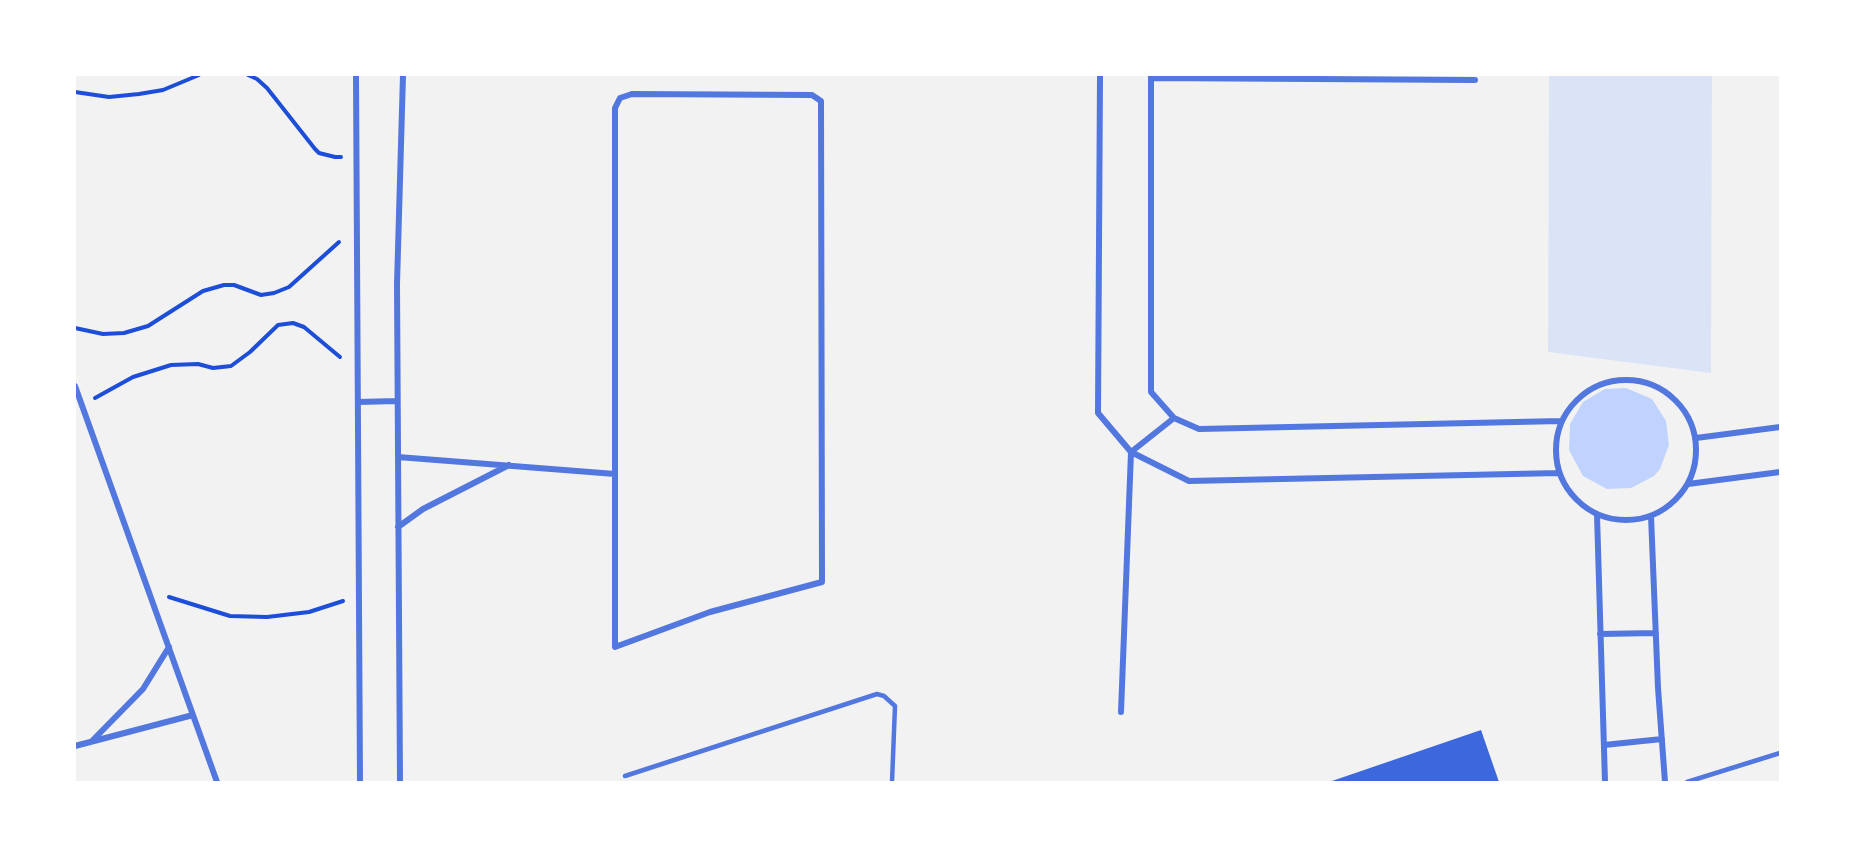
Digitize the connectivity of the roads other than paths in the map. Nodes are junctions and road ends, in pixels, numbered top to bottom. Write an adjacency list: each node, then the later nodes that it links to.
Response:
1 (356, 75): 8 (street)
2 (403, 75): 7 (street)
3 (1100, 75): 13 (street)
4 (1151, 76): 5 (street); 9 (street)
5 (1475, 80)
6 (75, 386): 25 (street)
7 (398, 401): 8 (street); 14 (street)
8 (358, 402): 35 (street)
9 (1174, 418): 10 (street); 13 (street)
10 (1562, 422): 12 (street); 17 (street)
11 (1780, 427): 12 (street)
12 (1696, 438): 19 (street)
13 (1131, 452): 17 (street); 26 (street)
14 (398, 457): 15 (street); 22 (street)
15 (509, 465): 18 (street); 22 (street)
16 (1780, 472): 19 (street)
17 (1559, 473): 20 (street)
18 (615, 474): 18 (street)
19 (1688, 484): 21 (street)
20 (1597, 515): 21 (street); 24 (street)
21 (1651, 516): 23 (street)
22 (398, 527): 36 (street)
23 (1656, 633): 24 (street); 28 (street)
24 (1600, 634): 30 (street)
25 (169, 647): 27 (street); 29 (street)
26 (1121, 712)
27 (193, 715): 29 (street); 34 (street)
28 (1662, 740): 30 (street); 39 (street)
29 (92, 741): 31 (street)
30 (1604, 745): 38 (street)
31 (75, 746)
32 (1780, 753): 40 (lane)
33 (625, 776): 37 (lane)
34 (217, 782)
35 (360, 782)
36 (400, 782)
37 (892, 782)
38 (1605, 782)
39 (1665, 782)
40 (1687, 782)

